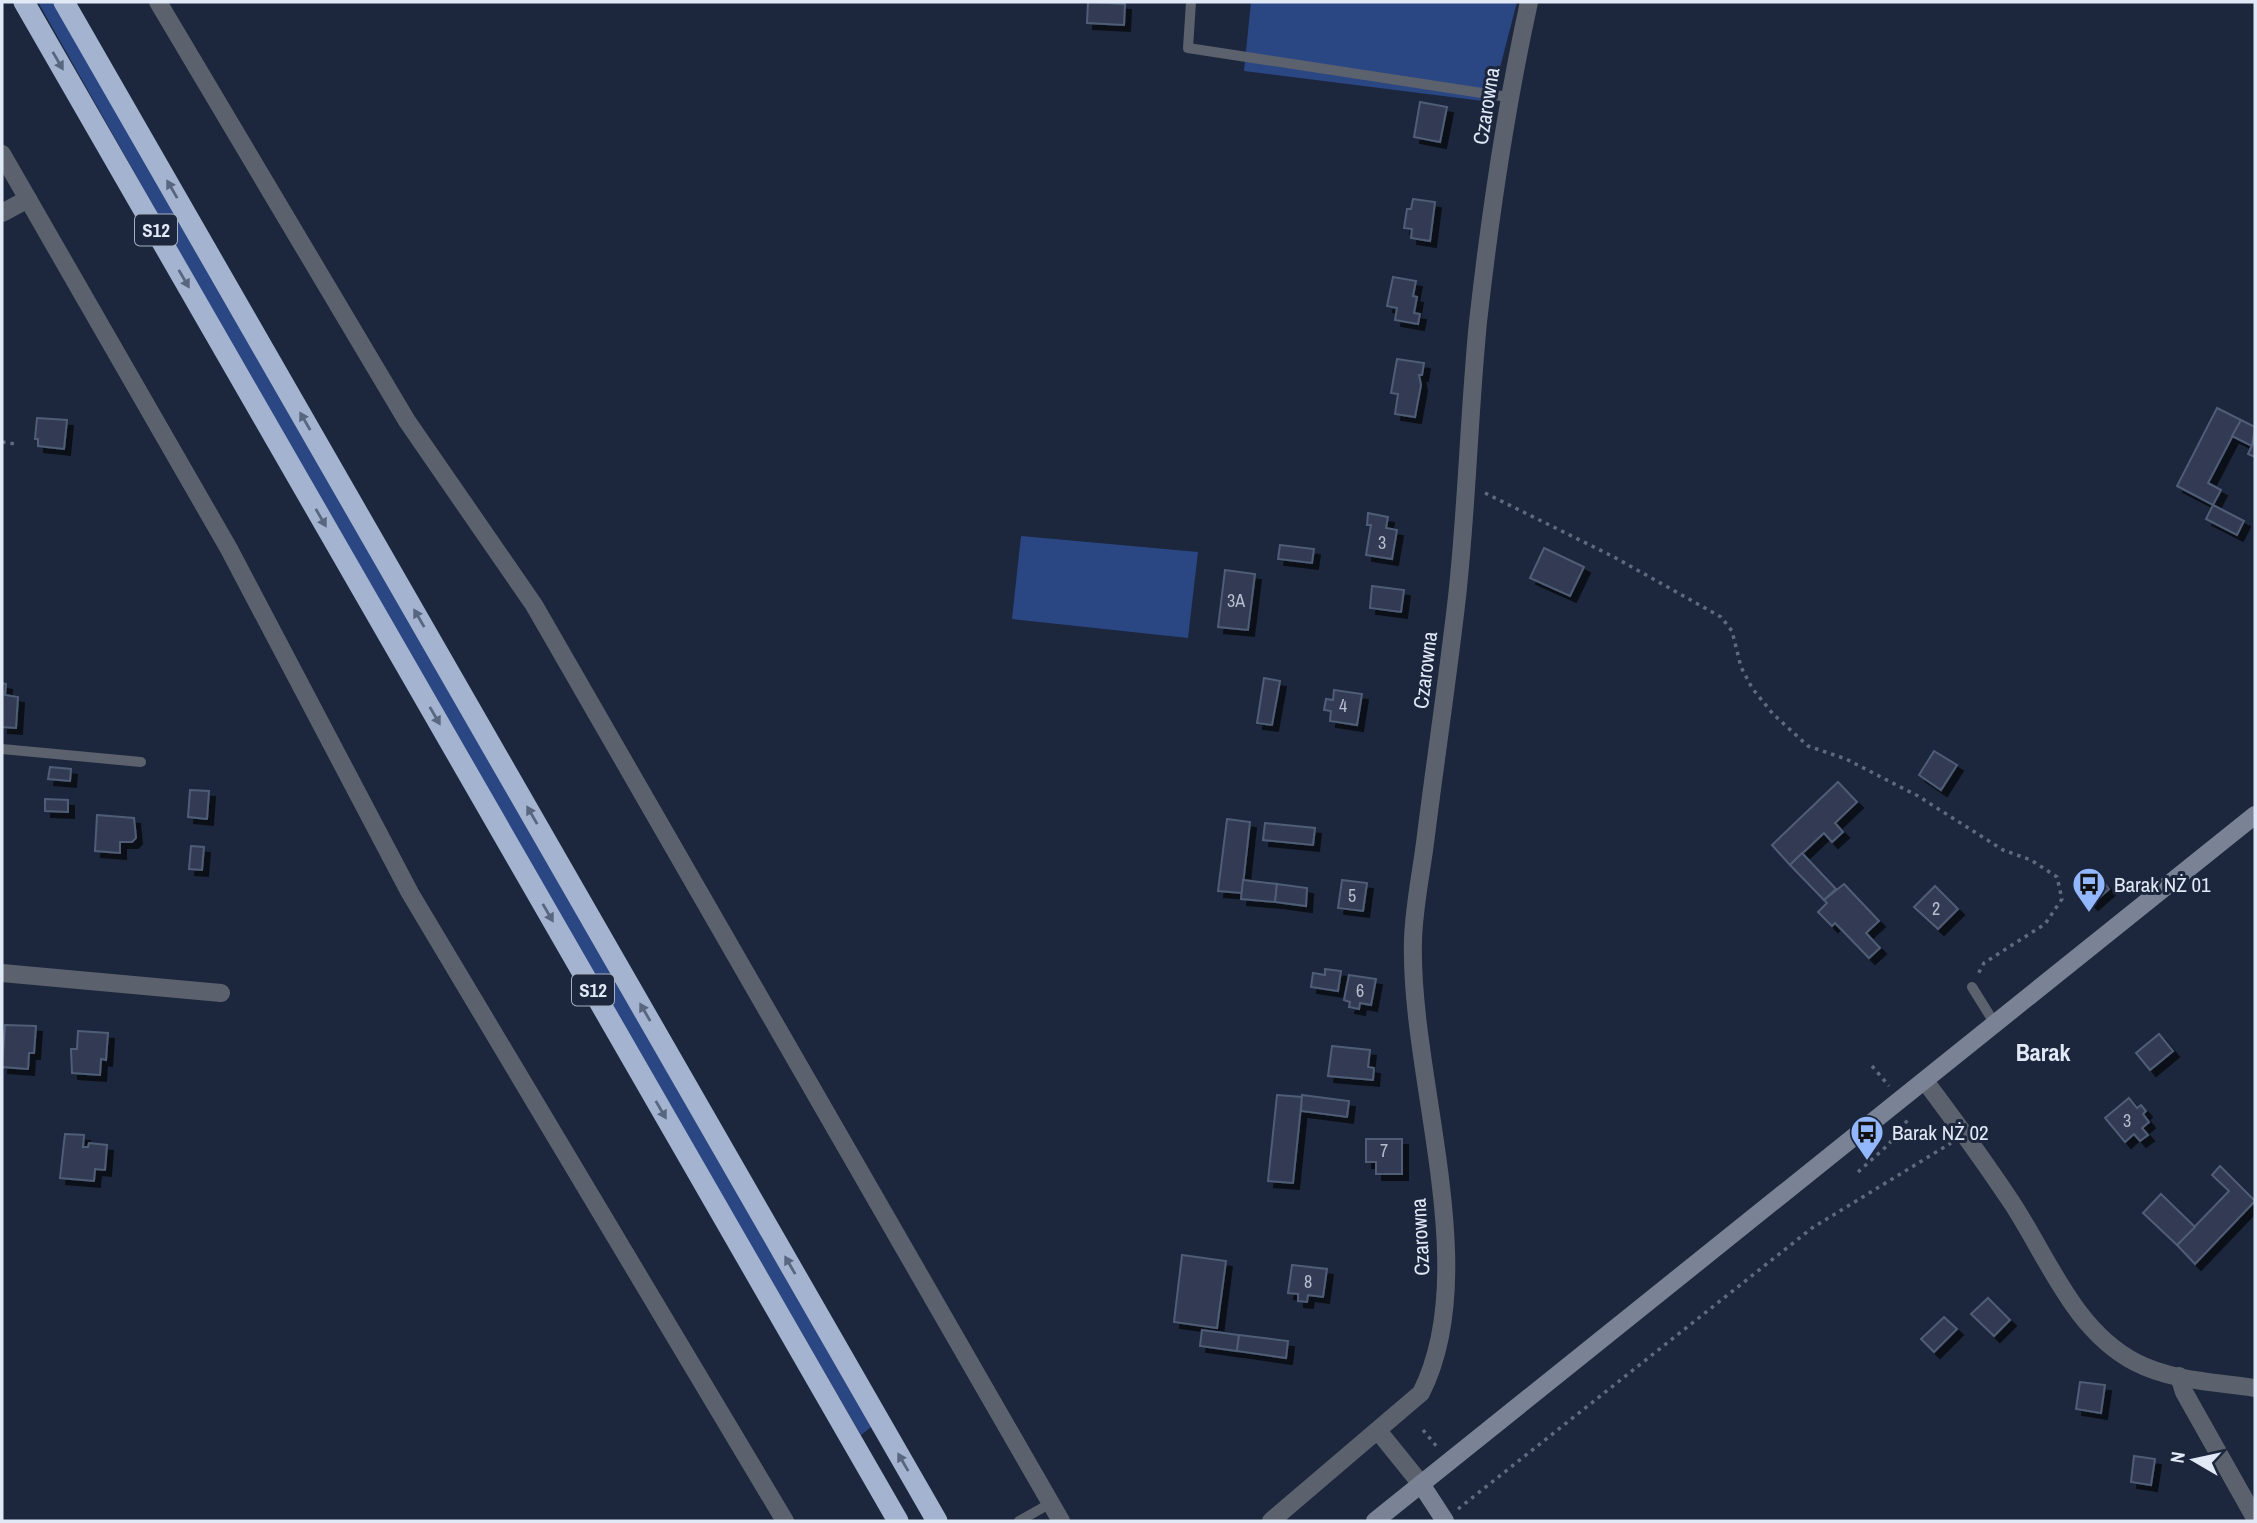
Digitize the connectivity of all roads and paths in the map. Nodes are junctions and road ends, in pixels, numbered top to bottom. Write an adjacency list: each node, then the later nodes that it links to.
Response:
1 (24, 2): 30 (highway, S12, one-way to 30)
2 (64, 2): 31 (highway, S12, one-way to 2)
3 (158, 2): 26 (street)
4 (1191, 2): 6 (lane)
5 (1529, 2): 6 (street, Czarowna)
6 (1508, 97): 12 (street, Czarowna)
7 (2, 154): 8 (street)
8 (28, 199): 9 (street); 29 (street)
9 (2, 213)
10 (2, 442): 11 (path)
11 (16, 444)
12 (1467, 485): 17 (path); 24 (street, Czarowna)
13 (2, 749): 14 (lane)
14 (141, 762)
15 (2255, 815): 19 (street)
16 (2, 972): 18 (street)
17 (1972, 987): 19 (lane)
18 (221, 993)
19 (1995, 1024): 20 (street)
20 (1925, 1081): 21 (street); 25 (street)
21 (1965, 1135): 22 (street); 28 (path)
22 (2179, 1376): 23 (street); 27 (street)
23 (2255, 1388)
24 (1378, 1432): 25 (street); 34 (street, Czarowna)
25 (1421, 1484): 28 (street); 35 (street)
26 (1051, 1503): 32 (lane); 33 (street)
27 (2255, 1518)
28 (1446, 1520)
29 (785, 1521)
30 (898, 1521)
31 (937, 1521)
32 (1019, 1521)
33 (1062, 1521)
34 (1270, 1521)
35 (1374, 1521)

